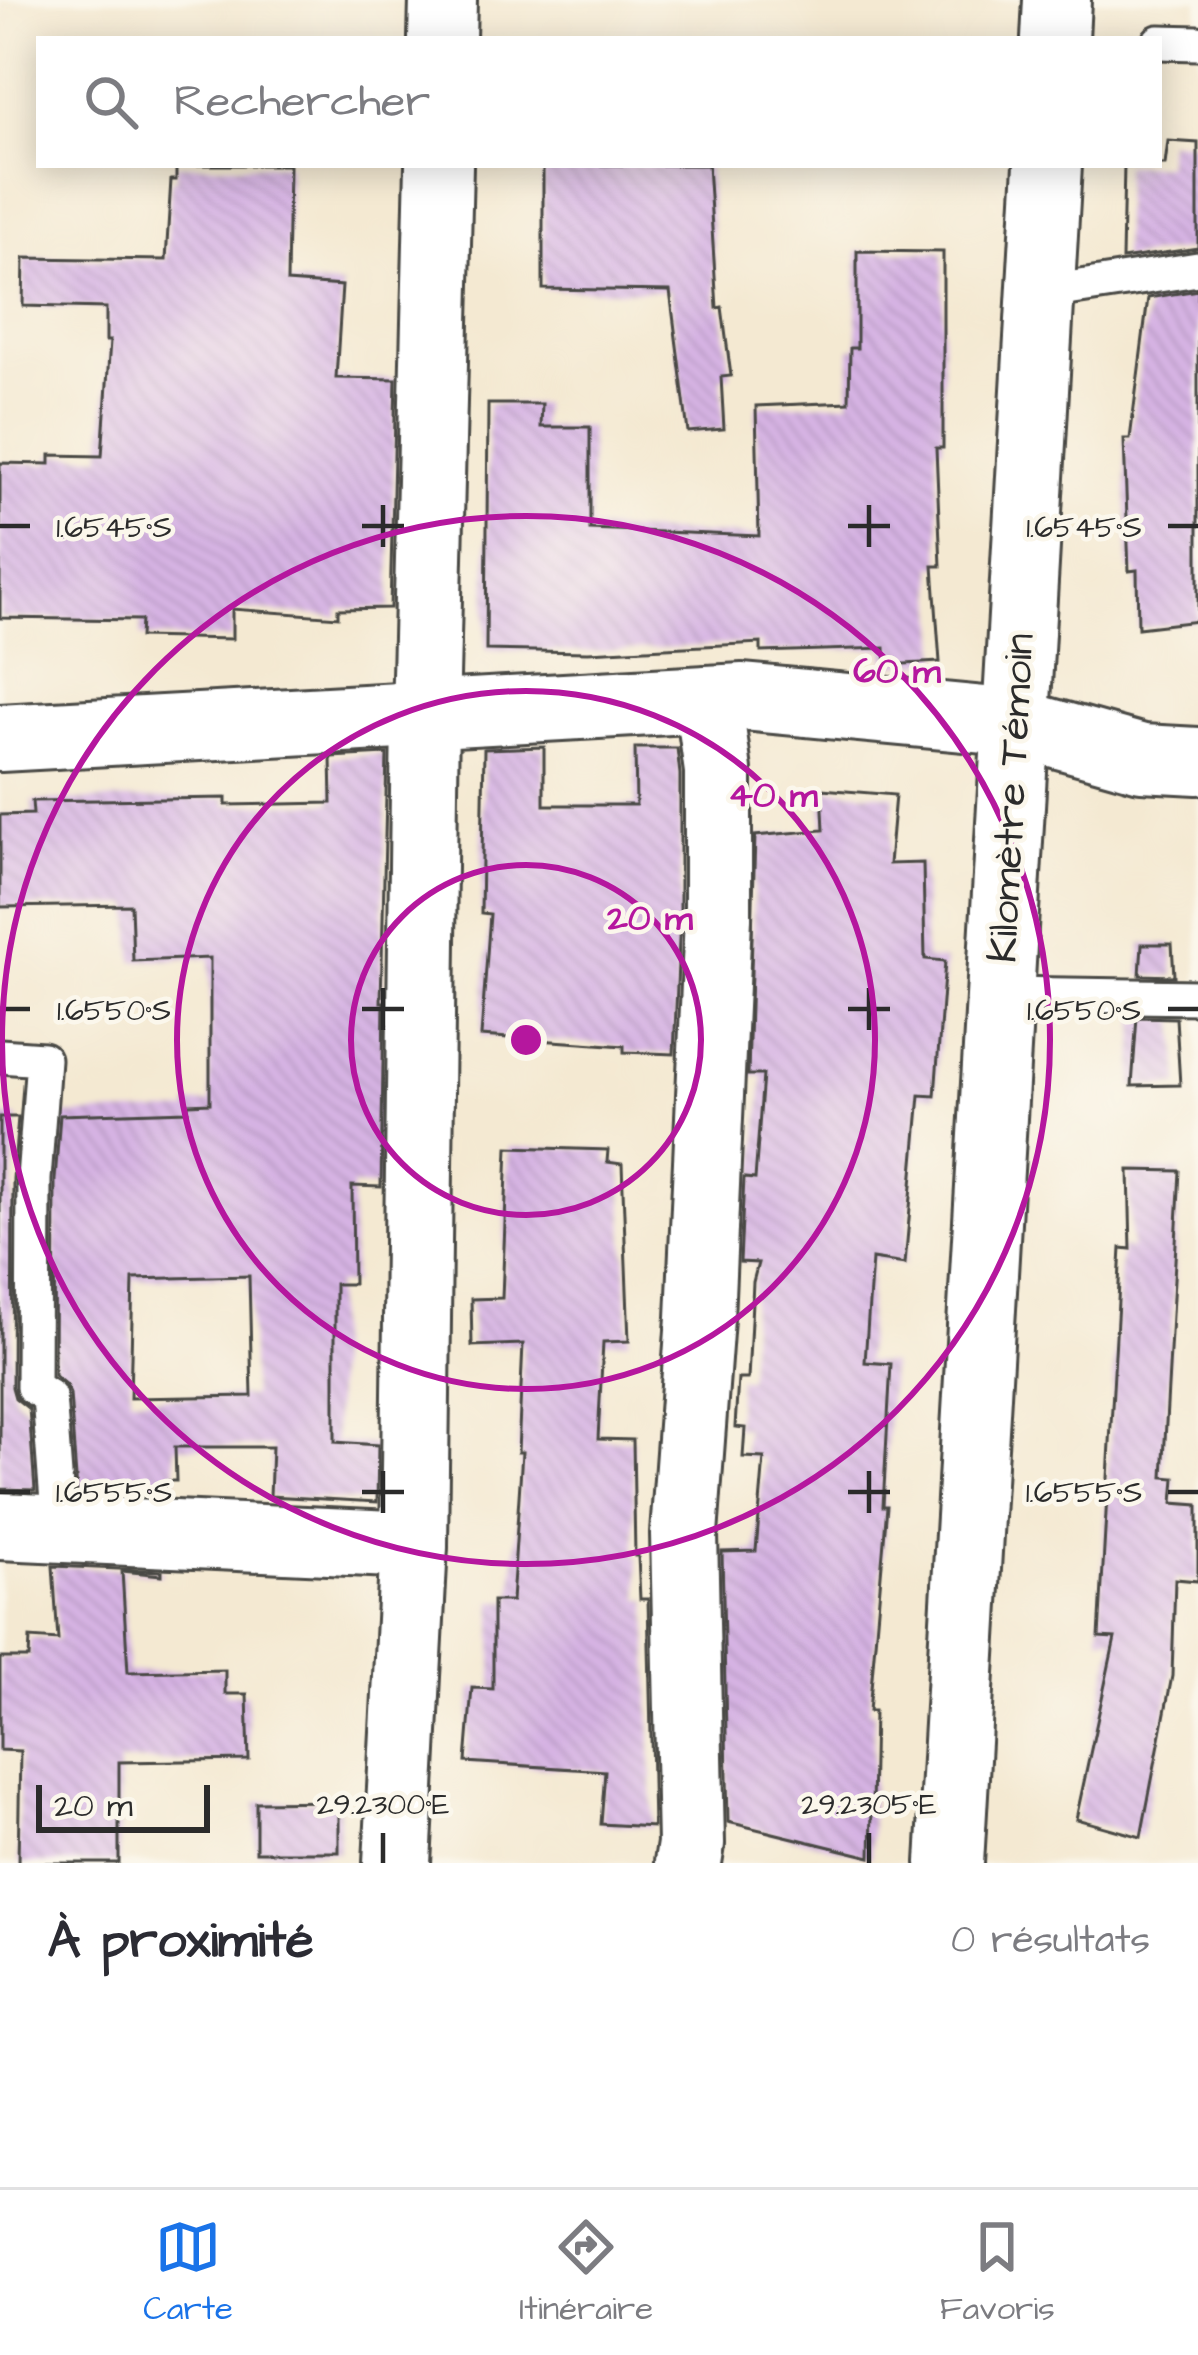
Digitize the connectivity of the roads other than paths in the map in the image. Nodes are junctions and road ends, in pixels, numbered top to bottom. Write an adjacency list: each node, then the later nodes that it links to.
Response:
1 (443, 0): 3 (street)
2 (1057, 0): 4 (street)
3 (442, 36)
4 (1054, 36)
5 (1162, 42): 6 (lane)
6 (1198, 43)
7 (439, 168): 12 (street)
8 (1048, 168): 10 (street, Kilomètre Témoin)
9 (1198, 269): 10 (lane)
10 (1041, 293): 13 (street, Kilomètre Témoin)
11 (708, 699): 12 (street); 13 (street); 22 (street)
12 (425, 716): 14 (street); 20 (street)
13 (1017, 723): 15 (street); 16 (street, Kilomètre Témoin)
14 (0, 738)
15 (1198, 761)
16 (1000, 994): 17 (lane); 23 (street, Kilomètre Témoin)
17 (1198, 997)
18 (0, 1056): 19 (lane)
19 (29, 1527): 20 (street)
20 (414, 1545): 21 (street)
21 (397, 1863)
22 (688, 1863)
23 (950, 1863)

